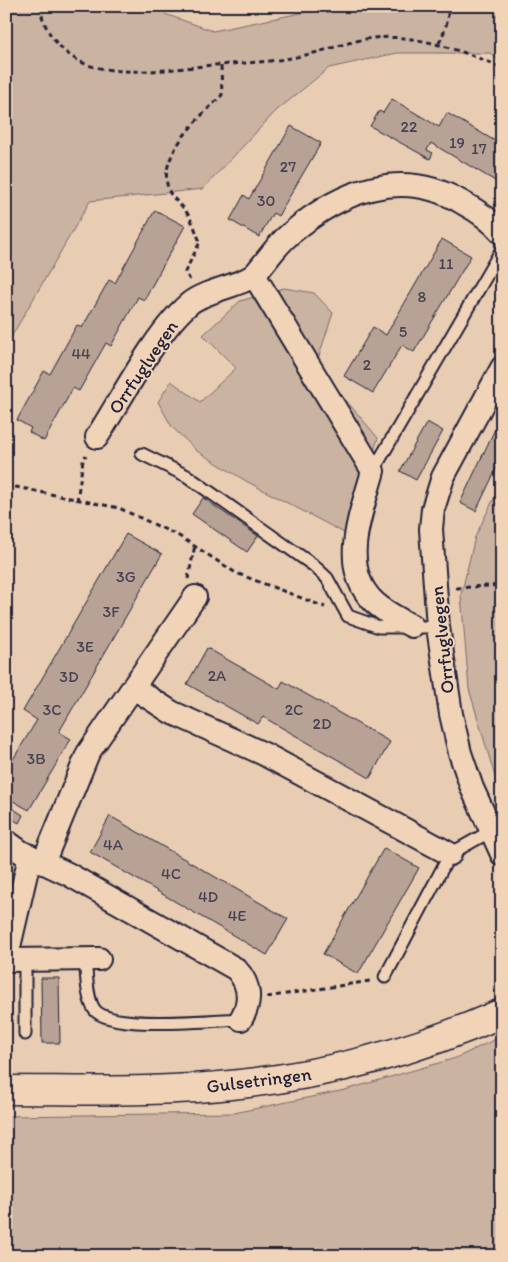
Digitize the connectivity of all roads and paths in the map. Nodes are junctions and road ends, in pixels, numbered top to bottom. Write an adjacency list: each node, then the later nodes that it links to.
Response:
1 (40, 6): 4 (path)
2 (448, 6): 3 (path)
3 (439, 43): 4 (path); 5 (path)
4 (221, 65): 9 (path)
5 (502, 69)
6 (502, 233): 8 (street)
7 (502, 250): 13 (lane)
8 (254, 275): 9 (street, Orrfuglvegen); 13 (street)
9 (200, 296): 11 (street, Orrfuglvegen)
10 (502, 368): 18 (street, Orrfuglvegen)
11 (97, 437): 15 (path)
12 (142, 454): 20 (lane)
13 (373, 471): 21 (street)
14 (6, 485): 15 (path)
15 (77, 501): 16 (path)
16 (195, 545): 19 (path); 20 (path)
17 (502, 585): 18 (path)
18 (436, 589): 22 (street, Orrfuglvegen)
19 (195, 597): 23 (street)
20 (348, 616): 21 (lane)
21 (412, 626): 22 (lane)
22 (438, 627): 24 (street, Orrfuglvegen)
23 (134, 688): 26 (street); 28 (street)
24 (491, 831): 26 (lane); 27 (street, Orrfuglvegen)
25 (6, 841): 28 (street)
26 (450, 854): 31 (lane)
27 (502, 854)
28 (36, 860): 30 (street); 32 (street)
29 (92, 959): 30 (street); 32 (lane)
30 (13, 960): 34 (lane)
31 (385, 978): 32 (path)
32 (245, 1010)
33 (502, 1013): 35 (street, Gulsetringen)
34 (26, 1034)
35 (6, 1090)

